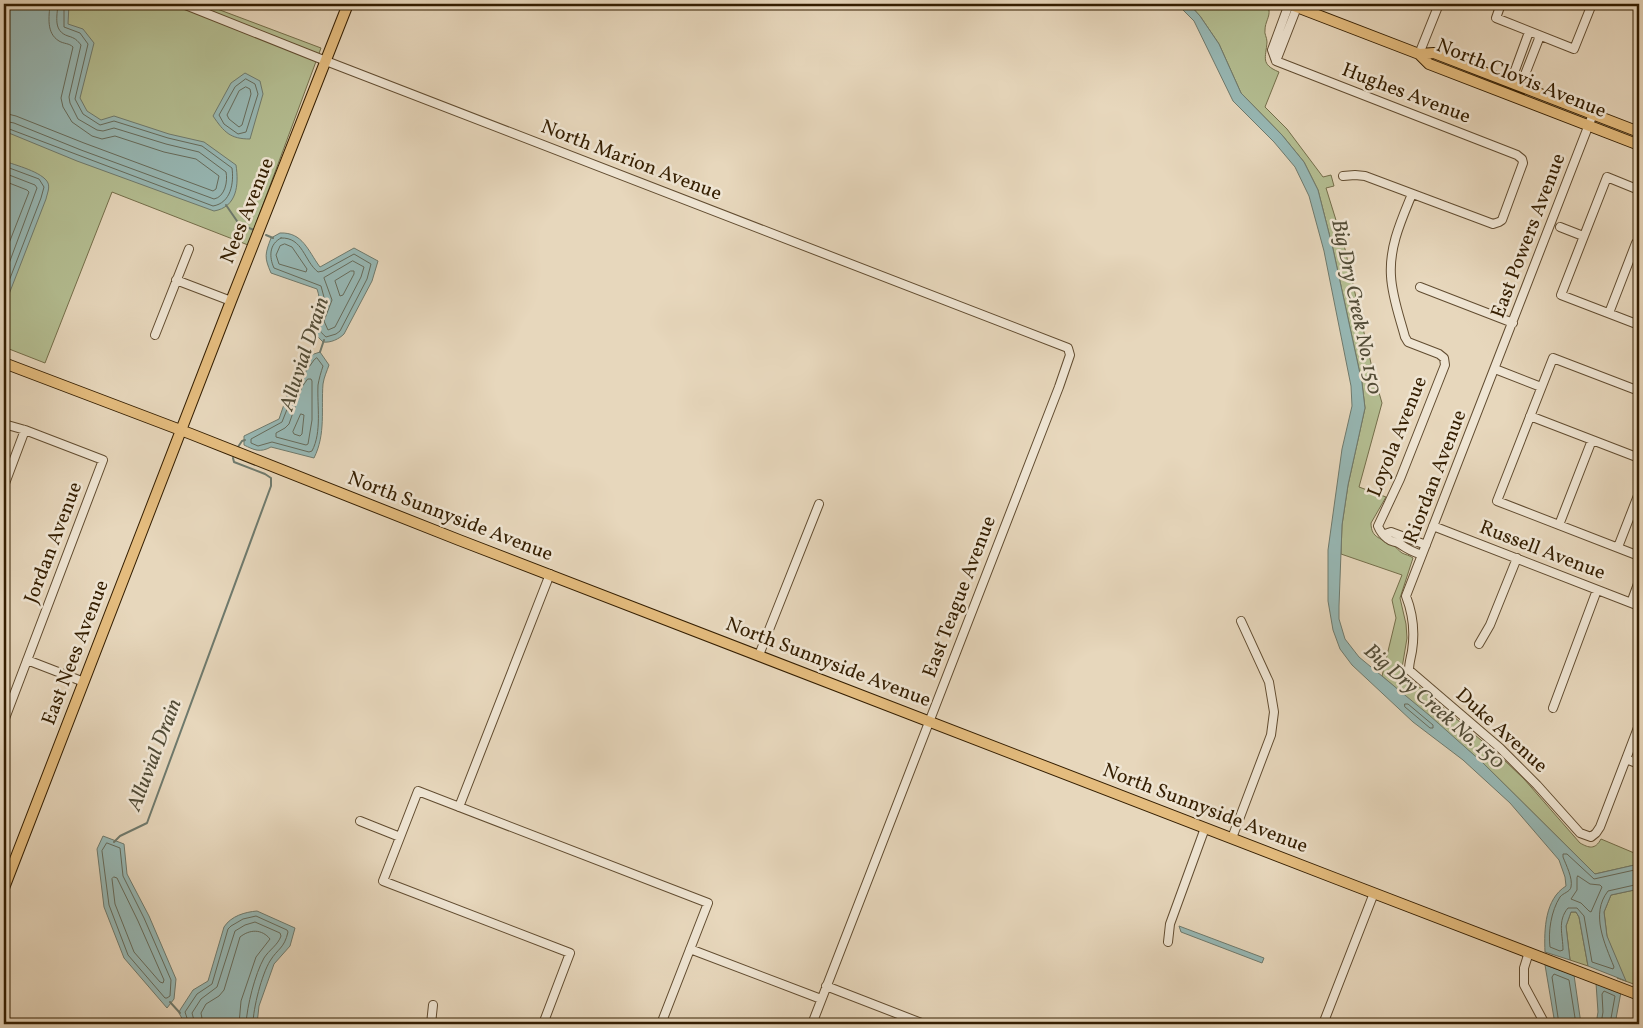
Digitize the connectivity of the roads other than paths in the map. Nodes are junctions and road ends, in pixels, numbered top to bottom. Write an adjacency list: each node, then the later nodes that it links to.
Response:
1 (183, 4): 10 (street, North Marion Avenue)
2 (348, 4): 10 (main road, Nees Avenue)
3 (1439, 4): 9 (street)
4 (1501, 4): 7 (street)
5 (1592, 4): 8 (street)
6 (1292, 5): 9 (main road, North Clovis Avenue); 19 (street, Hughes Avenue)
7 (1529, 32): 8 (street); 11 (street)
8 (1540, 36): 11 (street)
9 (1419, 54): 11 (main road, North Clovis Avenue); 12 (main road, North Clovis Avenue)
10 (326, 61): 26 (main road, Nees Avenue); 31 (street, North Marion Avenue)
11 (1514, 84): 12 (street); 13 (main road, North Clovis Avenue)
12 (1510, 95): 14 (main road, North Clovis Avenue)
13 (1593, 114): 14 (street, East Powers Avenue); 15 (main road, North Clovis Avenue)
14 (1589, 126): 16 (main road, North Clovis Avenue); 28 (street, East Powers Avenue)
15 (1639, 132)
16 (1639, 145)
17 (1343, 176): 19 (street)
18 (1639, 190): 21 (street)
19 (1412, 194): 47 (street, Loyola Avenue)
20 (1560, 227): 21 (street)
21 (1583, 236): 27 (street)
22 (1637, 243): 27 (street)
23 (189, 249): 24 (street)
24 (176, 280): 26 (street); 30 (street)
25 (1420, 287): 28 (street)
26 (231, 301): 39 (main road, Nees Avenue)
27 (1608, 313): 29 (street)
28 (1513, 323): 33 (street, East Powers Avenue)
29 (1639, 325)
30 (155, 335)
31 (1068, 348): 65 (street, East Teague Avenue)
32 (4, 363): 39 (main road, North Sunnyside Avenue)
33 (1496, 369): 34 (street); 46 (street, Riordan Avenue)
34 (1541, 387): 35 (street); 36 (street)
35 (1639, 391)
36 (1530, 416): 40 (street); 45 (street)
37 (4, 424): 38 (street)
38 (25, 430): 42 (street); 61 (street, Jordan Avenue)
39 (181, 431): 53 (main road, North Sunnyside Avenue); 63 (main road, East Nees Avenue)
40 (1592, 440): 41 (street); 45 (street)
41 (1639, 458)
42 (4, 486)
43 (1639, 493): 49 (street)
44 (819, 504): 60 (street)
45 (1559, 525): 49 (street)
46 (1434, 526): 48 (street, Riordan Avenue); 52 (street, Russell Avenue)
47 (1401, 540): 48 (street); 50 (street)
48 (1426, 545): 50 (street, Riordan Avenue)
49 (1618, 548): 51 (street)
50 (1422, 555): 62 (street, Riordan Avenue)
51 (1639, 556)
52 (1517, 558): 55 (street, Russell Avenue); 59 (street)
53 (550, 574): 60 (main road, North Sunnyside Avenue); 70 (street)
54 (1639, 580): 56 (street)
55 (1597, 590): 56 (street, Russell Avenue); 64 (street)
56 (1631, 603): 57 (street, Russell Avenue)
57 (1639, 606)
58 (1241, 621): 74 (street)
59 (1479, 644)
60 (759, 655): 65 (main road, North Sunnyside Avenue)
61 (27, 660): 63 (street); 66 (street, Jordan Avenue)
62 (1409, 670): 68 (street, Duke Avenue)
63 (84, 682): 75 (main road, East Nees Avenue)
64 (1552, 708)
65 (928, 721): 72 (main road, North Sunnyside Avenue); 80 (street, East Teague Avenue)
66 (4, 722)
67 (1639, 725): 68 (street)
68 (1626, 759): 69 (street)
69 (1639, 764)
70 (458, 807): 73 (street); 78 (street)
71 (360, 821): 73 (street)
72 (1205, 828): 74 (main road, North Sunnyside Avenue); 77 (street)
73 (400, 836): 85 (street)
74 (1232, 838): 76 (main road, North Sunnyside Avenue)
75 (4, 888)
76 (1374, 893): 79 (main road, North Sunnyside Avenue); 89 (street)
77 (1168, 942)
78 (690, 949): 82 (street); 86 (street)
79 (1529, 952): 81 (main road, North Sunnyside Avenue); 90 (street)
80 (826, 986): 82 (street, East Teague Avenue); 88 (street)
81 (1639, 994)
82 (821, 999): 87 (street, East Teague Avenue)
83 (433, 1005): 84 (street)
84 (430, 1024)
85 (543, 1024)
86 (661, 1024)
87 (812, 1024)
88 (924, 1024)
89 (1323, 1024)
90 (1545, 1024)

